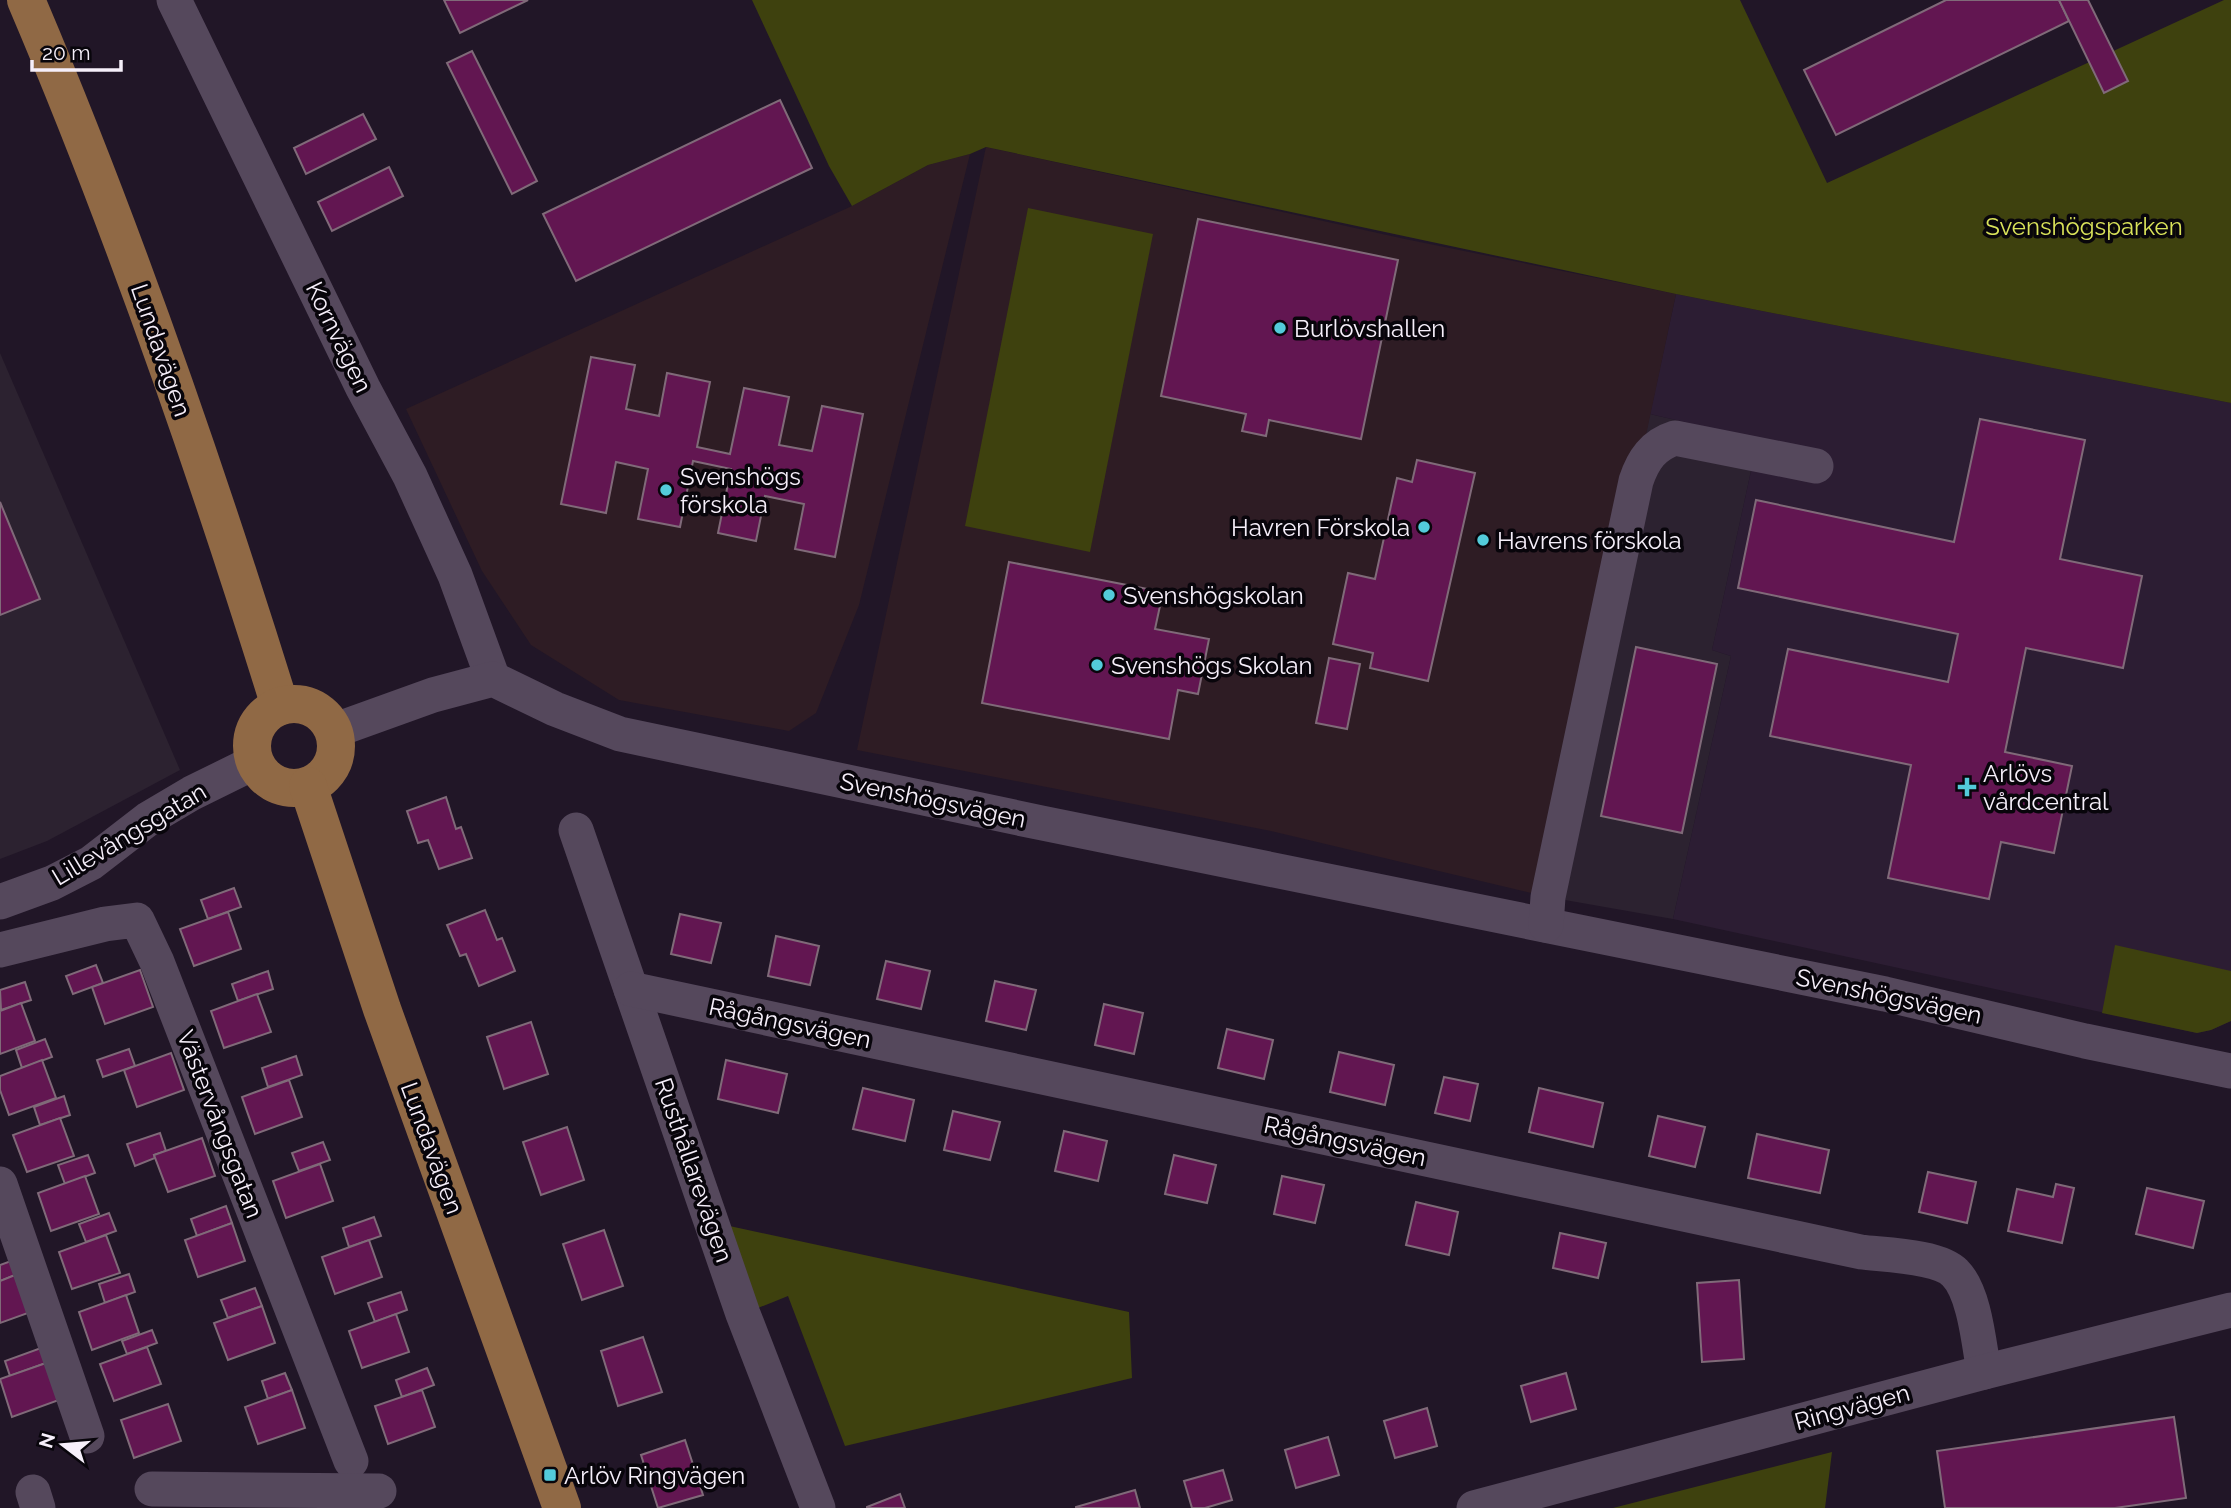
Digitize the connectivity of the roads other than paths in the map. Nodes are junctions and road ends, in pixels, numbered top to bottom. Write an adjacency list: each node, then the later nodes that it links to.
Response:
1 (26, 0): 5 (main road, Lundavägen)
2 (174, 0): 4 (street, Kornvägen)
3 (1816, 466): 11 (street)
4 (493, 679): 6 (street); 11 (street, Svenshögsvägen)
5 (280, 706): 6 (main road); 7 (main road)
6 (333, 731): 8 (main road)
7 (255, 762): 8 (main road); 10 (street, Lillevångsgatan)
8 (308, 786): 22 (main road, Lundavägen)
9 (576, 830): 13 (street, Rusthållarevägen)
10 (0, 902)
11 (1546, 925): 14 (street, Svenshögsvägen)
12 (0, 950): 19 (street, Västervångsgatan)
13 (631, 989): 17 (street, Rågångsvägen); 23 (street, Rusthållarevägen)
14 (2231, 1071)
15 (0, 1184): 18 (street)
16 (2231, 1310): 17 (street, Ringvägen)
17 (1984, 1372): 24 (street, Ringvägen)
18 (87, 1436)
19 (351, 1461)
20 (152, 1489): 21 (street)
21 (379, 1491)
22 (562, 1508)
23 (818, 1508)
24 (1474, 1508)

